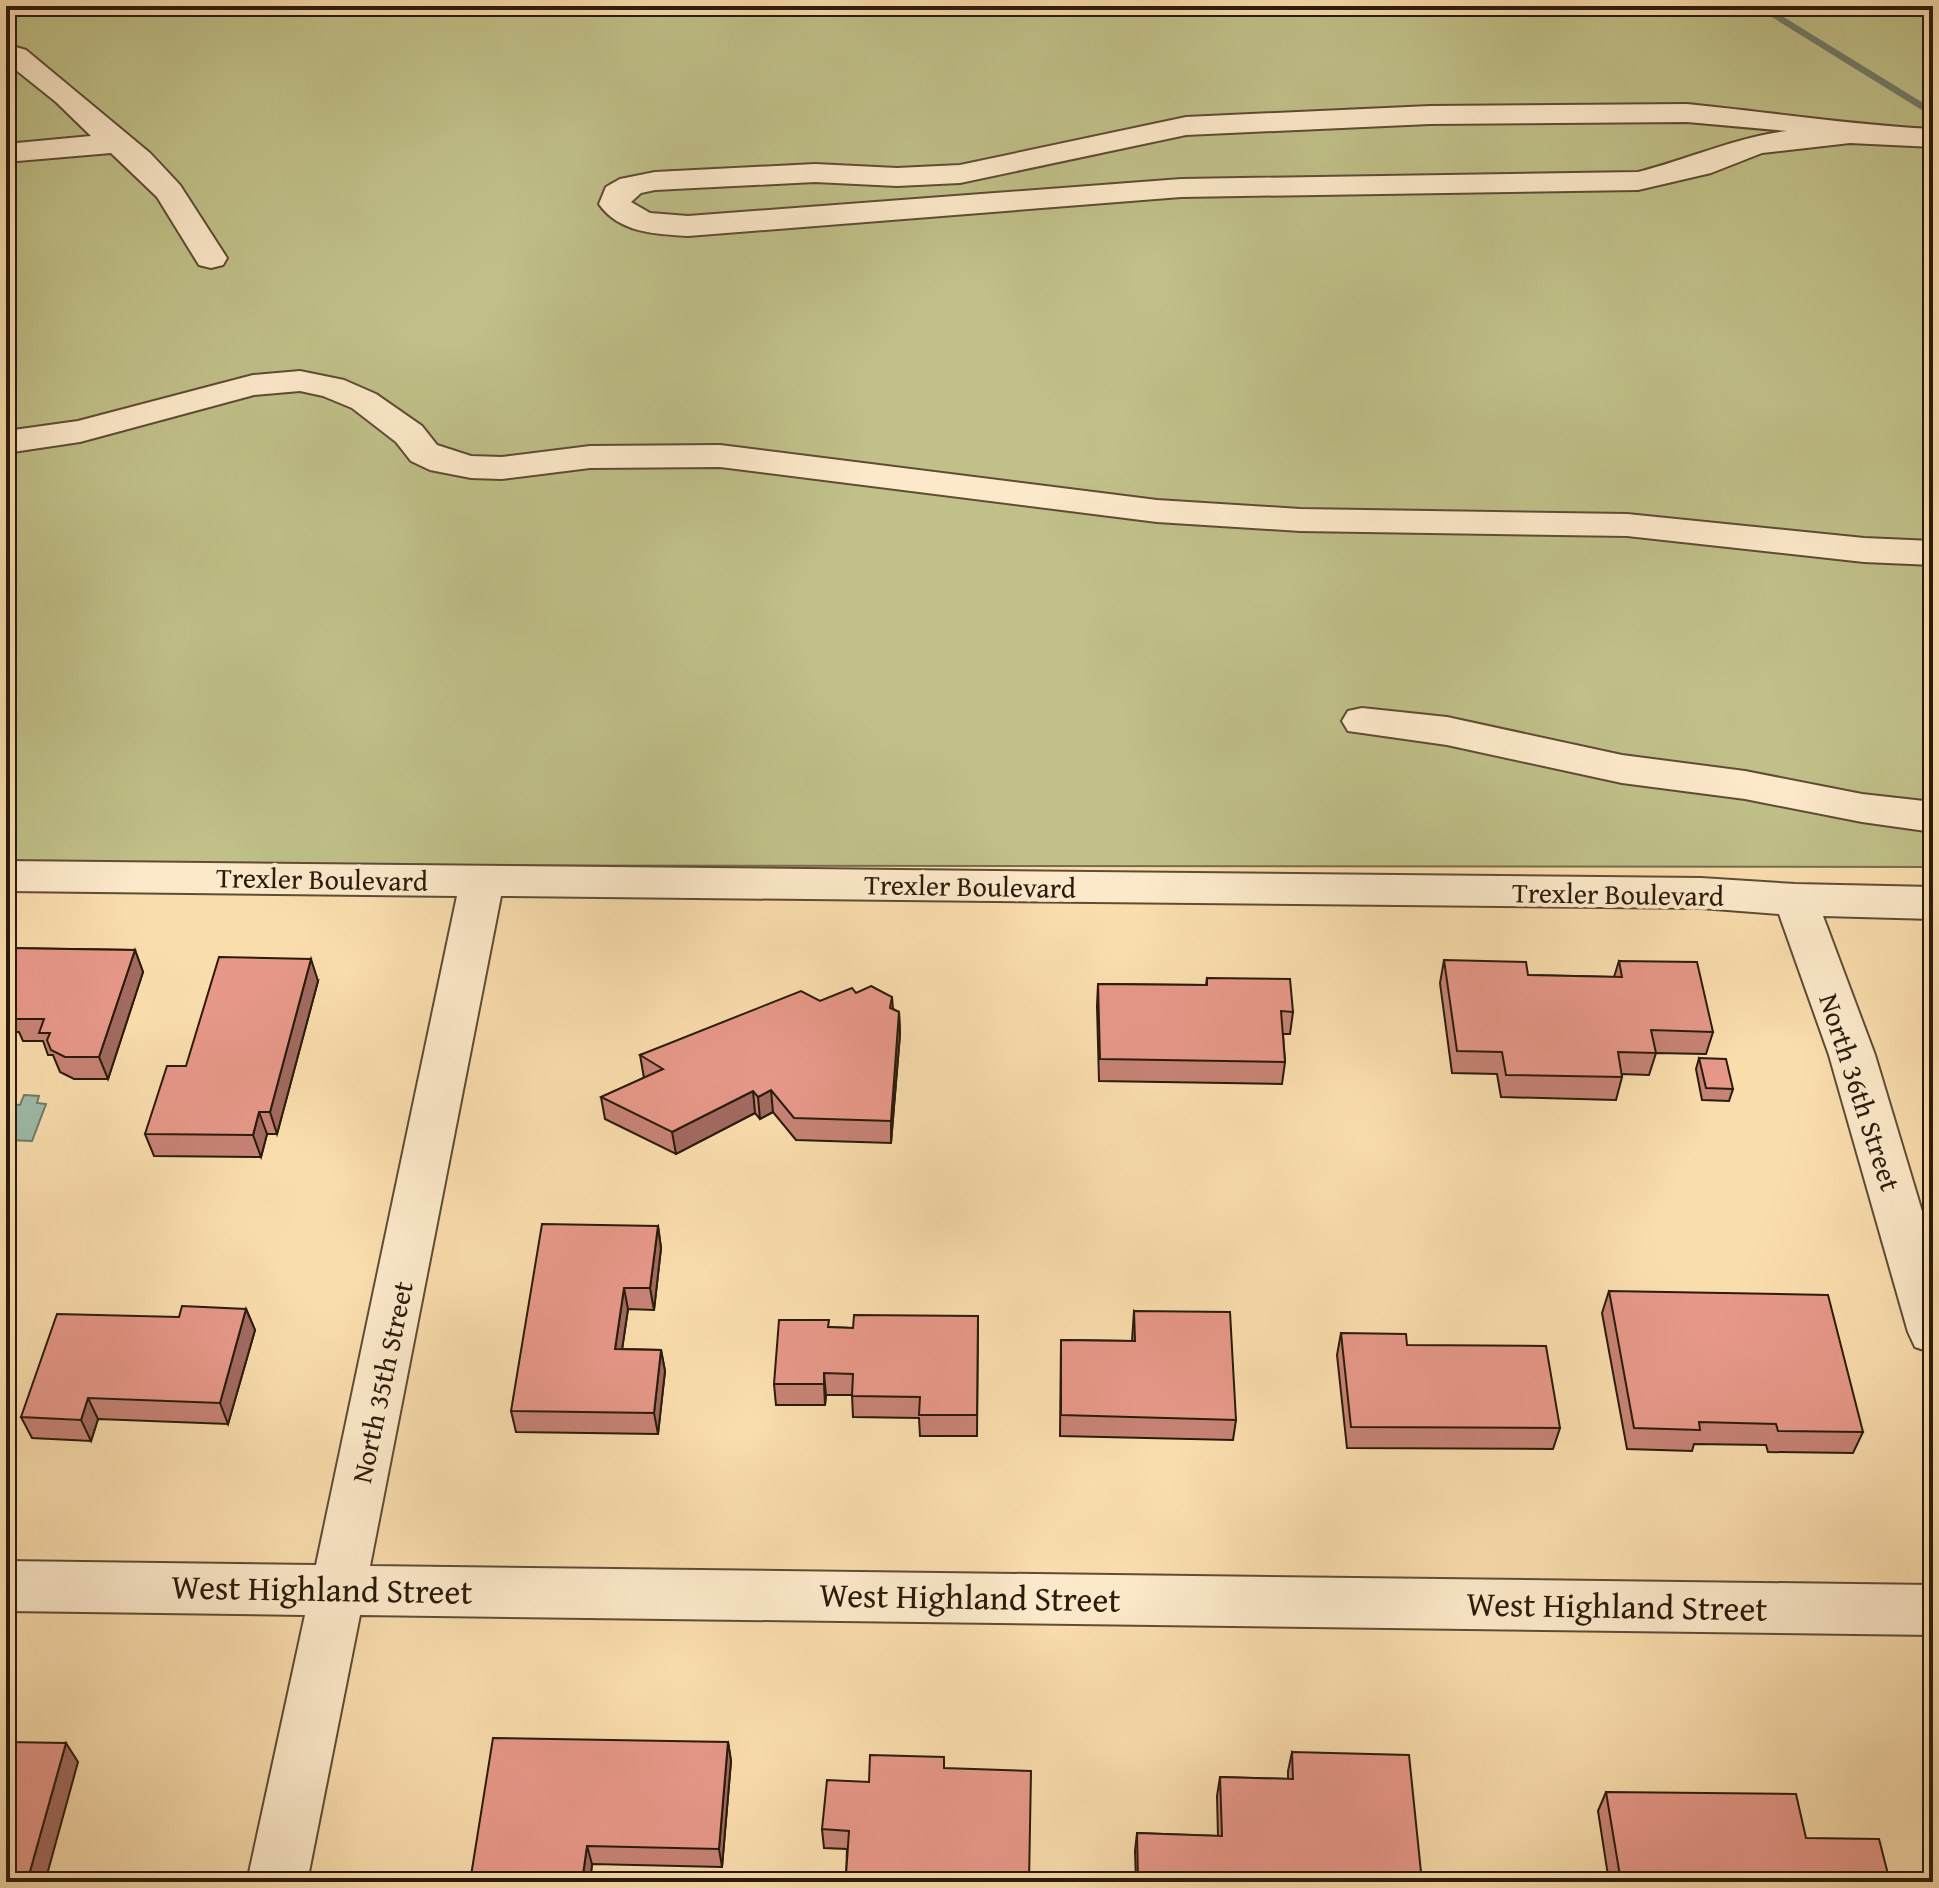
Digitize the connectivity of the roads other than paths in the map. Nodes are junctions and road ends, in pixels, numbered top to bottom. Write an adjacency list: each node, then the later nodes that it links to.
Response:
1 (6, 53): 4 (street)
2 (1850, 134): 2 (street); 3 (street)
3 (1933, 138)
4 (117, 143): 5 (street); 6 (street)
5 (6, 153)
6 (211, 258)
7 (6, 442): 8 (street)
8 (1933, 553)
9 (1362, 721): 10 (street)
10 (1933, 817)
11 (6, 876): 12 (street, Trexler Boulevard)
12 (482, 881): 13 (street, Trexler Boulevard); 17 (street, North 35th Street)
13 (1795, 900): 14 (street, Trexler Boulevard); 15 (street, North 36th Street)
14 (1933, 903)
15 (1933, 1332)
16 (6, 1586): 17 (street, West Highland Street)
17 (339, 1588): 18 (street, West Highland Street); 19 (street, North 35th Street)
18 (1933, 1610)
19 (277, 1882)

